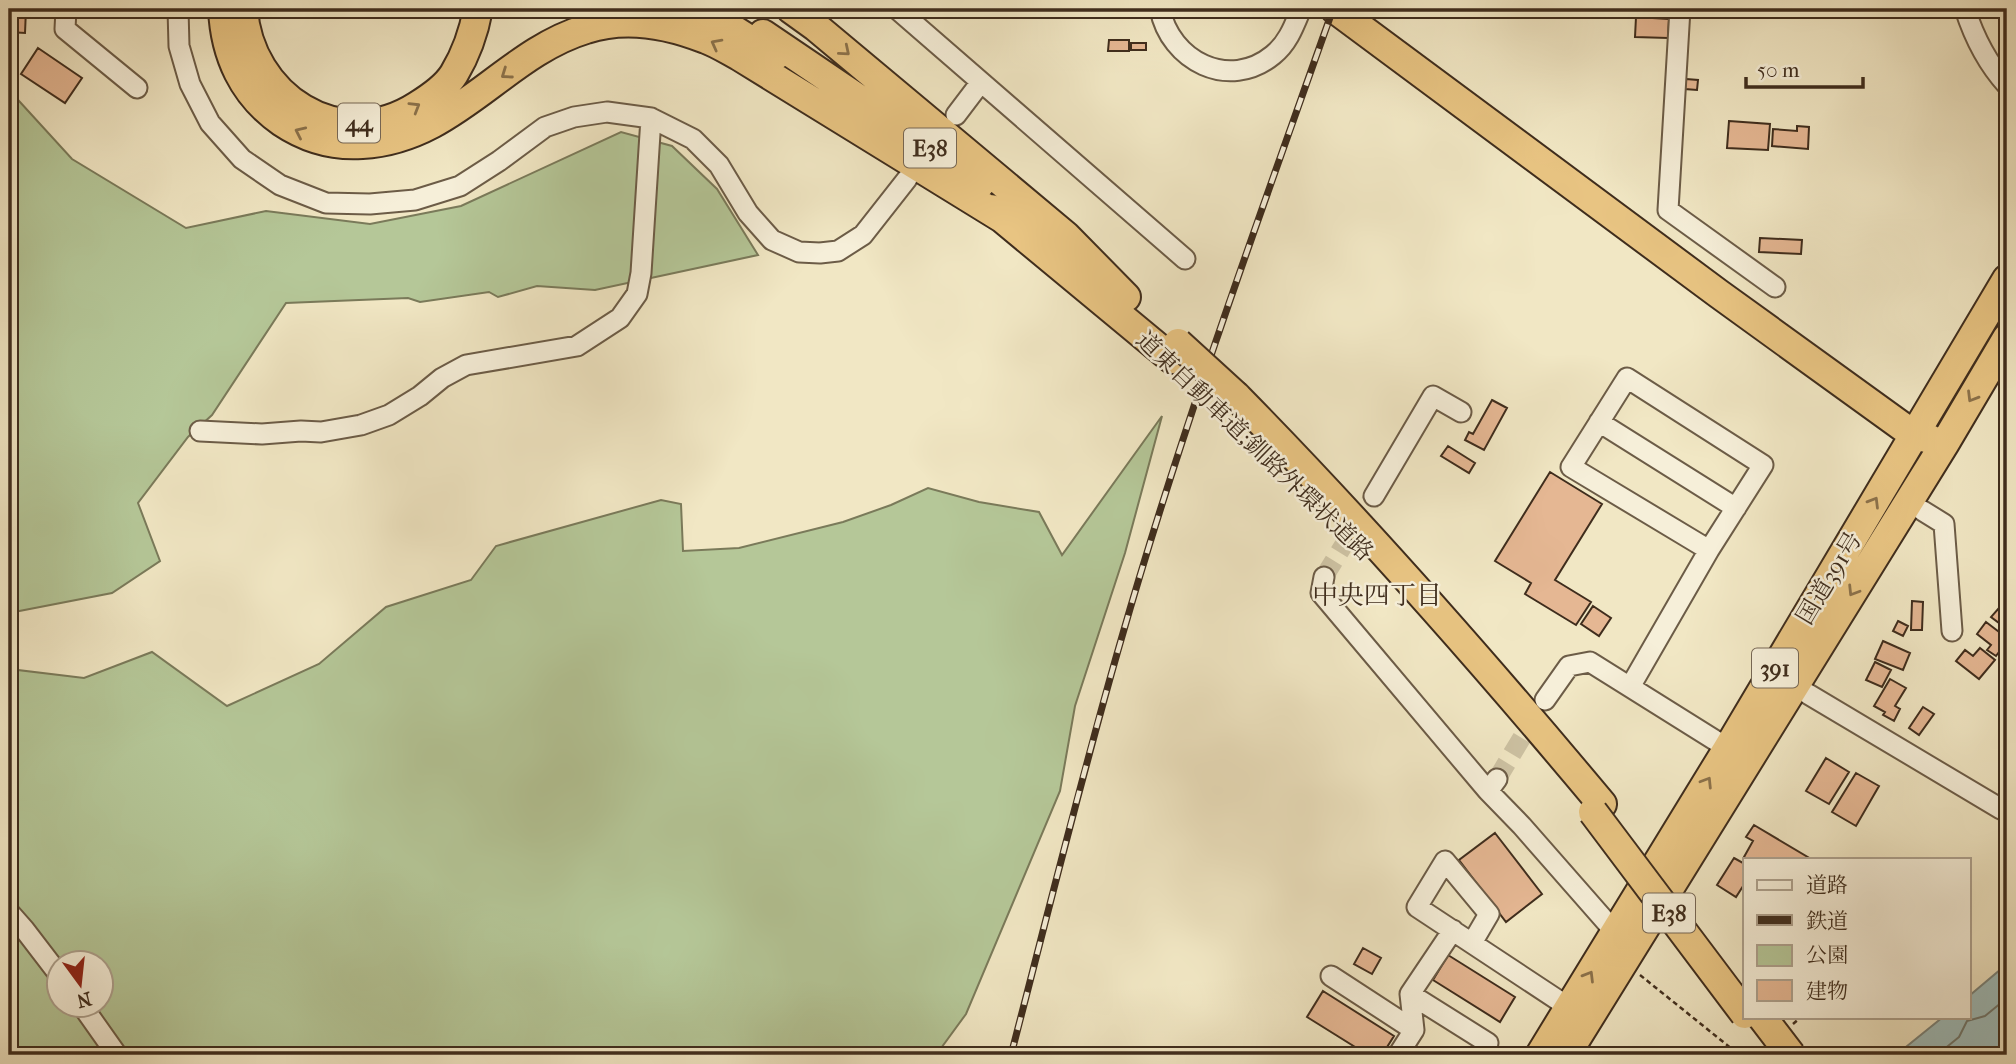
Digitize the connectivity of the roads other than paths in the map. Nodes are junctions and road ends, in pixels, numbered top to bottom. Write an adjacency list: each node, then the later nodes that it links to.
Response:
1 (66, 9): 17 (street)
2 (178, 9): 19 (street)
3 (223, 9): 21 (highway, one-way to 3)
4 (243, 9): 5 (highway, 44, one-way to 5)
5 (478, 9)
6 (701, 9): 21 (highway, 道東自動車道;釧路外環状道路 / E38)
7 (726, 9): 25 (highway, 道東自動車道;釧路外環状道路 / E38)
8 (791, 9): 25 (highway, one-way to 25)
9 (897, 9): 15 (street)
10 (1160, 9): 11 (street)
11 (1301, 9)
12 (1680, 9): 24 (street)
13 (1965, 9): 16 (street)
14 (1344, 11): 30 (highway)
15 (981, 82): 18 (street); 22 (street)
16 (2007, 85)
17 (137, 88)
18 (956, 115)
19 (651, 118): 20 (street); 31 (street)
20 (907, 180)
21 (1005, 219): 27 (highway, 道東自動車道;釧路外環状道路 / E38)
22 (1185, 259)
23 (2007, 279): 30 (highway, 国道391号 / 391)
24 (1775, 287)
25 (1126, 297): 27 (highway, 道東自動車道;釧路外環状道路 / E38)
26 (2007, 338): 32 (highway, 国道391号 / 391, one-way to 32)
27 (1175, 351): 43 (highway, 道東自動車道;釧路外環状道路 / E38, bridge)
28 (1461, 412): 33 (street)
29 (1600, 422): 34 (street); 34 (street); 36 (street)
30 (1918, 427): 32 (highway); 42 (highway, 国道391号 / 391, one-way to 30)
31 (200, 432)
32 (1945, 443): 42 (highway, 国道391号 / 391, one-way to 42)
33 (1374, 496)
34 (1736, 508): 36 (street)
35 (1923, 511): 38 (street)
36 (1709, 550): 39 (street)
37 (1324, 577): 47 (street)
38 (1952, 631)
39 (1630, 687): 41 (street); 42 (street)
40 (1808, 694): 44 (street)
41 (1545, 700)
42 (1737, 754): 47 (highway, 国道391号 / 391, one-way to 42); 54 (highway, 国道391号 / 391)
43 (1597, 808): 51 (highway, 道東自動車道;釧路外環状道路 / E38); 53 (highway, 道東自動車道;釧路外環状道路 / E38, bridge)
44 (2001, 809)
45 (9, 912): 49 (street)
46 (1453, 930): 48 (street); 48 (street); 52 (street)
47 (1615, 932): 54 (highway, 国道391号 / 391, one-way to 47)
48 (1472, 943): 54 (street)
49 (46, 958)
50 (1331, 976): 58 (street)
51 (1743, 991)
52 (1410, 994): 58 (street); 59 (street)
53 (1743, 1011)
54 (1579, 1014): 63 (highway, 国道391号 / 391); 64 (highway, 国道391号 / 391)
55 (91, 1018): 61 (street)
56 (1748, 1018): 60 (highway, 道東自動車道;釧路外環状道路 / E38)
57 (1763, 1018): 65 (highway, bridge)
58 (1414, 1030): 62 (street)
59 (1488, 1043)
60 (1769, 1052)
61 (117, 1055)
62 (1398, 1055)
63 (1540, 1055)
64 (1566, 1055)
65 (1791, 1055)

